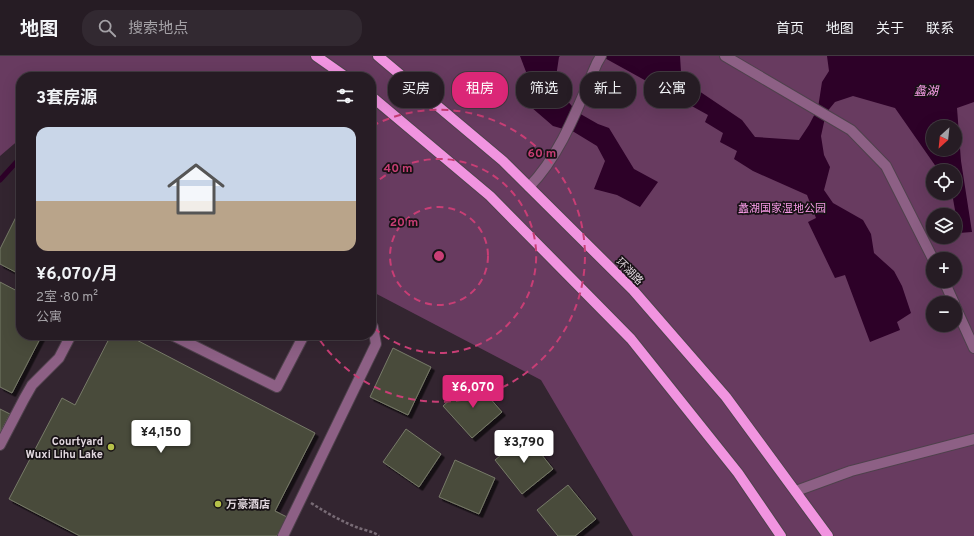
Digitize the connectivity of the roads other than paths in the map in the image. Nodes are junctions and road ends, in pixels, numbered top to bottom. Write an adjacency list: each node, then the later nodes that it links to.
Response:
1 (316, 56): 5 (main road)
2 (378, 56): 7 (main road, 环湖路)
3 (725, 56): 8 (lane)
4 (599, 60): 7 (lane)
5 (339, 72)
6 (376, 100): 19 (main road)
7 (529, 187): 17 (main road, 环湖路)
8 (929, 252)
9 (962, 321): 14 (lane)
10 (68, 340): 16 (lane)
11 (182, 340): 12 (lane)
12 (301, 340)
13 (375, 340): 18 (lane)
14 (974, 348)
15 (974, 439): 17 (lane)
16 (0, 445)
17 (796, 491): 20 (main road, 环湖路)
18 (283, 536)
19 (781, 536)
20 (828, 536)

